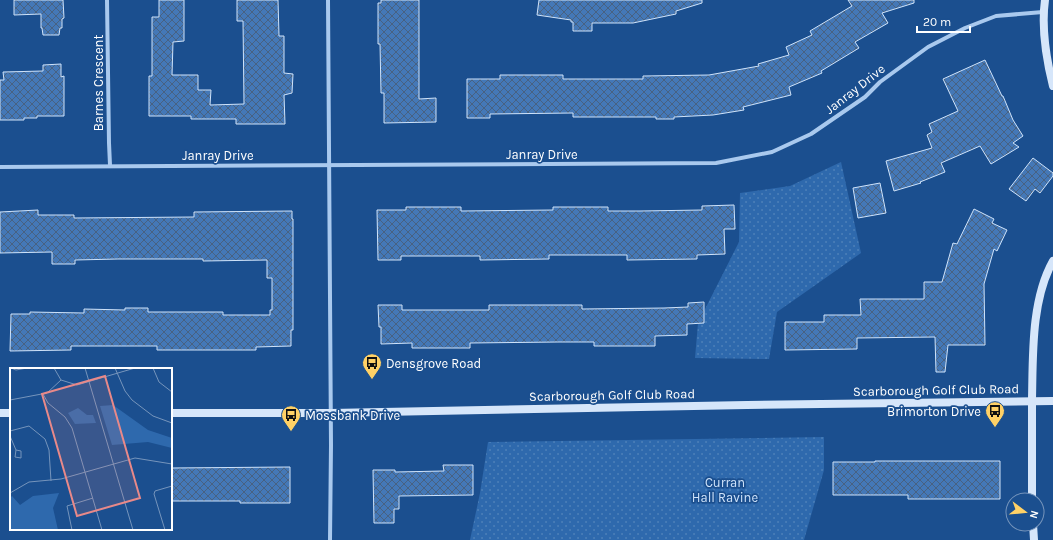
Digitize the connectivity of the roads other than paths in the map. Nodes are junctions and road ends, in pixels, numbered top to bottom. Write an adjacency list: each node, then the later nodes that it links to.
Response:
1 (107, 0): 6 (street, Barnes Crescent)
2 (328, 0): 7 (street)
3 (1045, 0): 4 (street)
4 (1043, 12): 5 (street); 7 (street, Janray Drive)
5 (1053, 86)
6 (110, 165): 7 (street, Janray Drive); 8 (street, Janray Drive)
7 (329, 165): 14 (street)
8 (0, 167)
9 (1053, 261): 10 (street)
10 (1032, 401): 11 (street, Scarborough Golf Club Road); 14 (street, Scarborough Golf Club Road); 16 (street)
11 (1053, 401)
12 (10, 413): 15 (street)
13 (172, 413): 14 (street, Scarborough Golf Club Road)
14 (331, 413): 17 (street)
15 (0, 414)
16 (1032, 492)
17 (330, 540)

